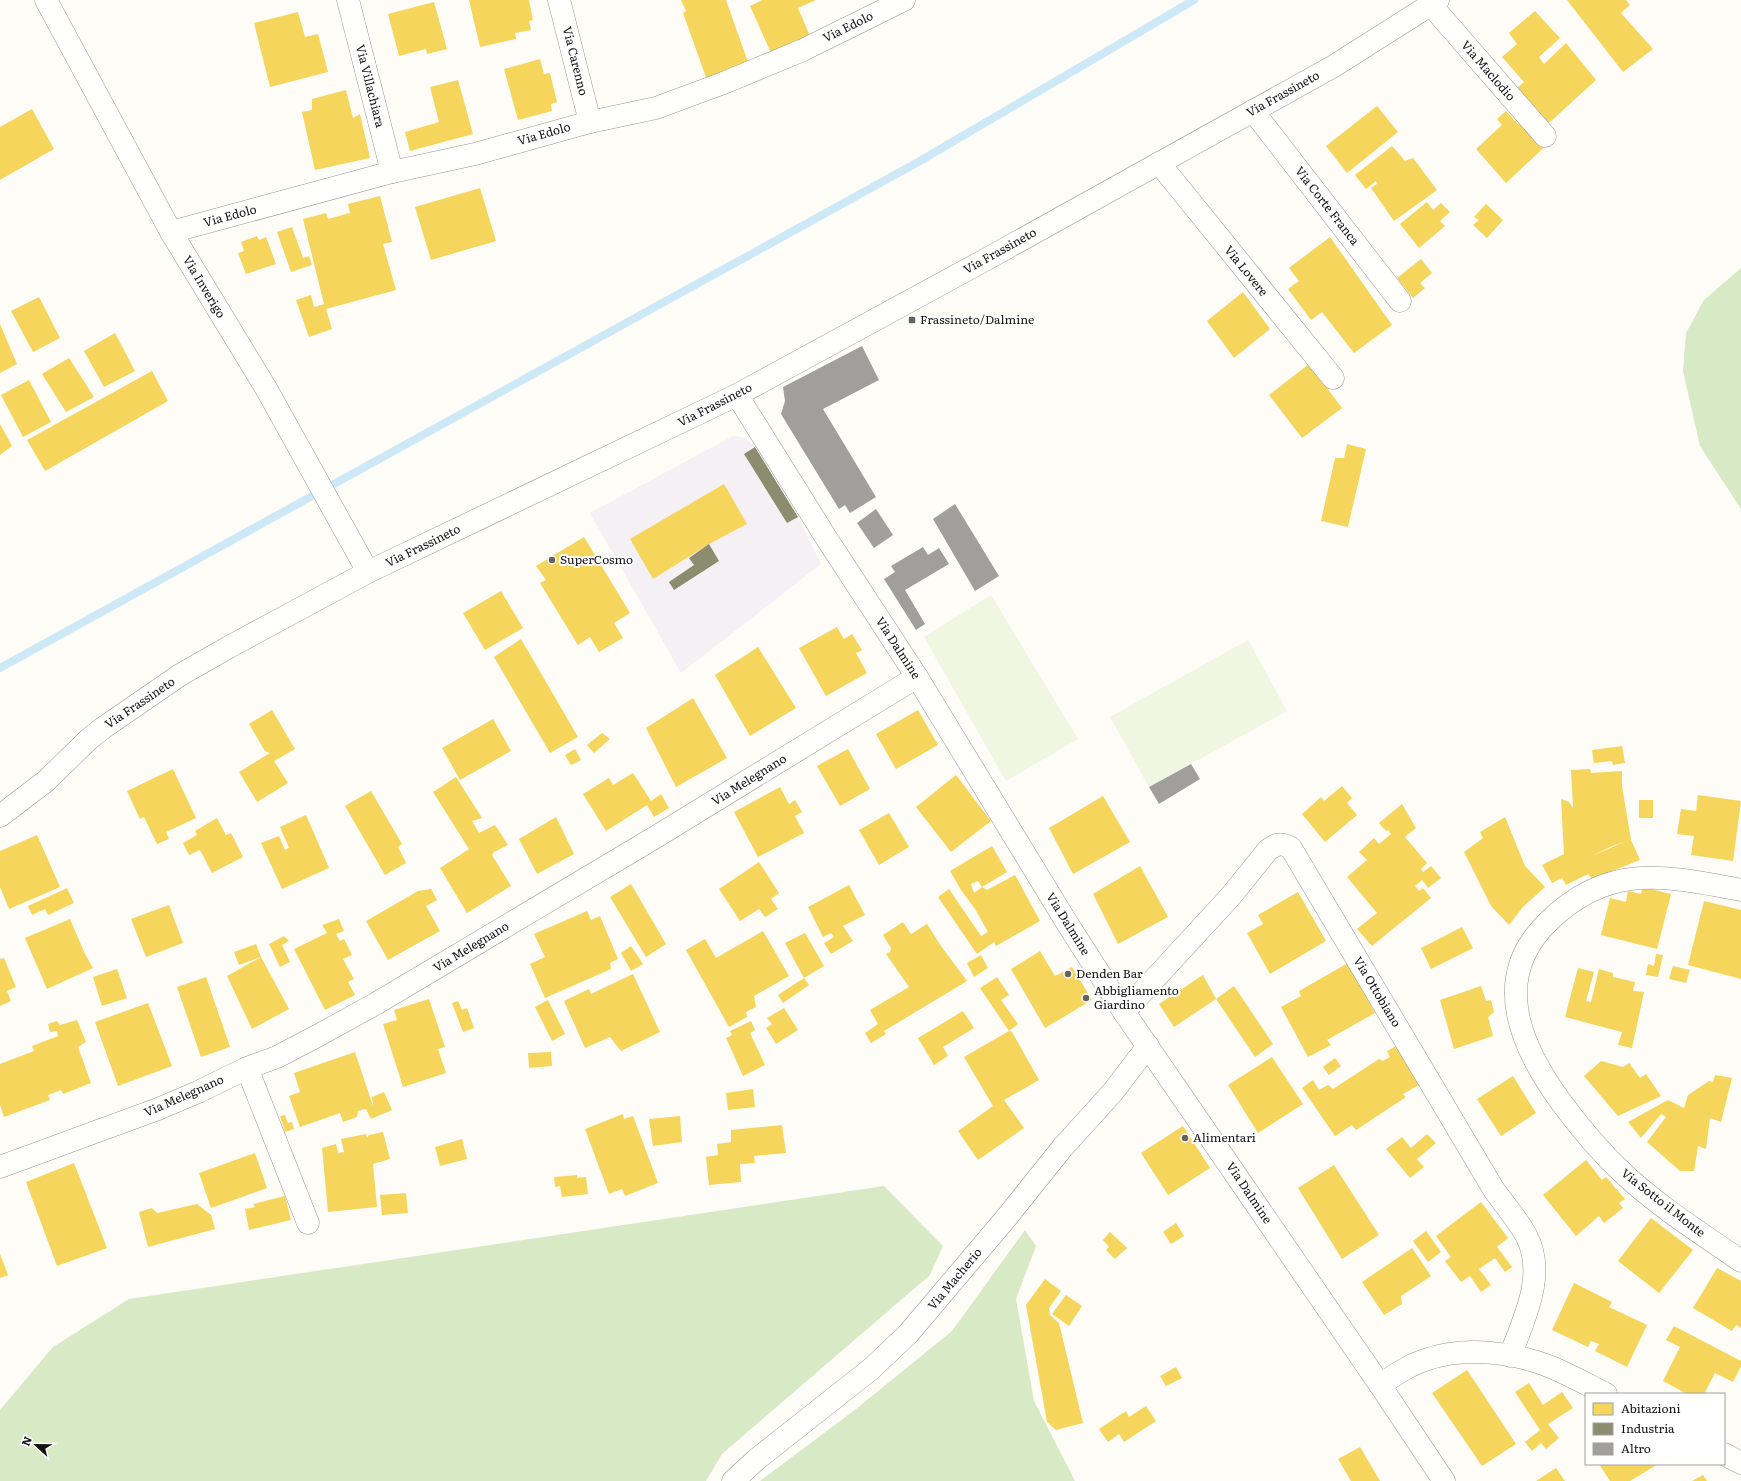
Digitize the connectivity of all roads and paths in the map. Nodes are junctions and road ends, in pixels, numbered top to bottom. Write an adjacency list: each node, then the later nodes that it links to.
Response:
1 (46, 0): 11 (street, Via Inverigo)
2 (348, 0): 10 (street, Via Villachiara)
3 (559, 0): 7 (street, Via Carenno)
4 (904, 0): 7 (street, Via Edolo)
5 (1434, 2): 6 (street, Via Frassineto); 8 (street, Via Maclodio)
6 (1253, 111): 9 (street, Via Frassineto); 12 (street, Via Corte Franca)
7 (590, 122): 10 (street, Via Edolo)
8 (1546, 136)
9 (1159, 163): 13 (street, Via Lovere); 14 (street, Via Frassineto)
10 (392, 172): 11 (street, Via Edolo)
11 (171, 232): 15 (street, Via Inverigo)
12 (1400, 301)
13 (1333, 378)
14 (737, 395): 15 (street, Via Frassineto); 16 (street, Via Dalmine)
15 (368, 572): 17 (street, Via Frassineto)
16 (917, 677): 19 (street, Via Dalmine); 21 (street, Via Melegnano)
17 (0, 816)
18 (1741, 890): 24 (street, Via Sotto il Monte)
19 (1124, 1012): 20 (street, Via Dalmine); 25 (street, Via Ottobiano)
20 (1148, 1046): 26 (street, Via Dalmine); 30 (street, Via Macherio)
21 (247, 1068): 22 (street, Via Melegnano); 23 (street)
22 (0, 1167)
23 (308, 1223)
24 (1741, 1261)
25 (1510, 1356): 26 (street); 27 (street)
26 (1380, 1385): 31 (street, Via Dalmine)
27 (1604, 1393)
28 (1725, 1455): 29 (street)
29 (1741, 1463)
30 (733, 1481)
31 (1444, 1481)

